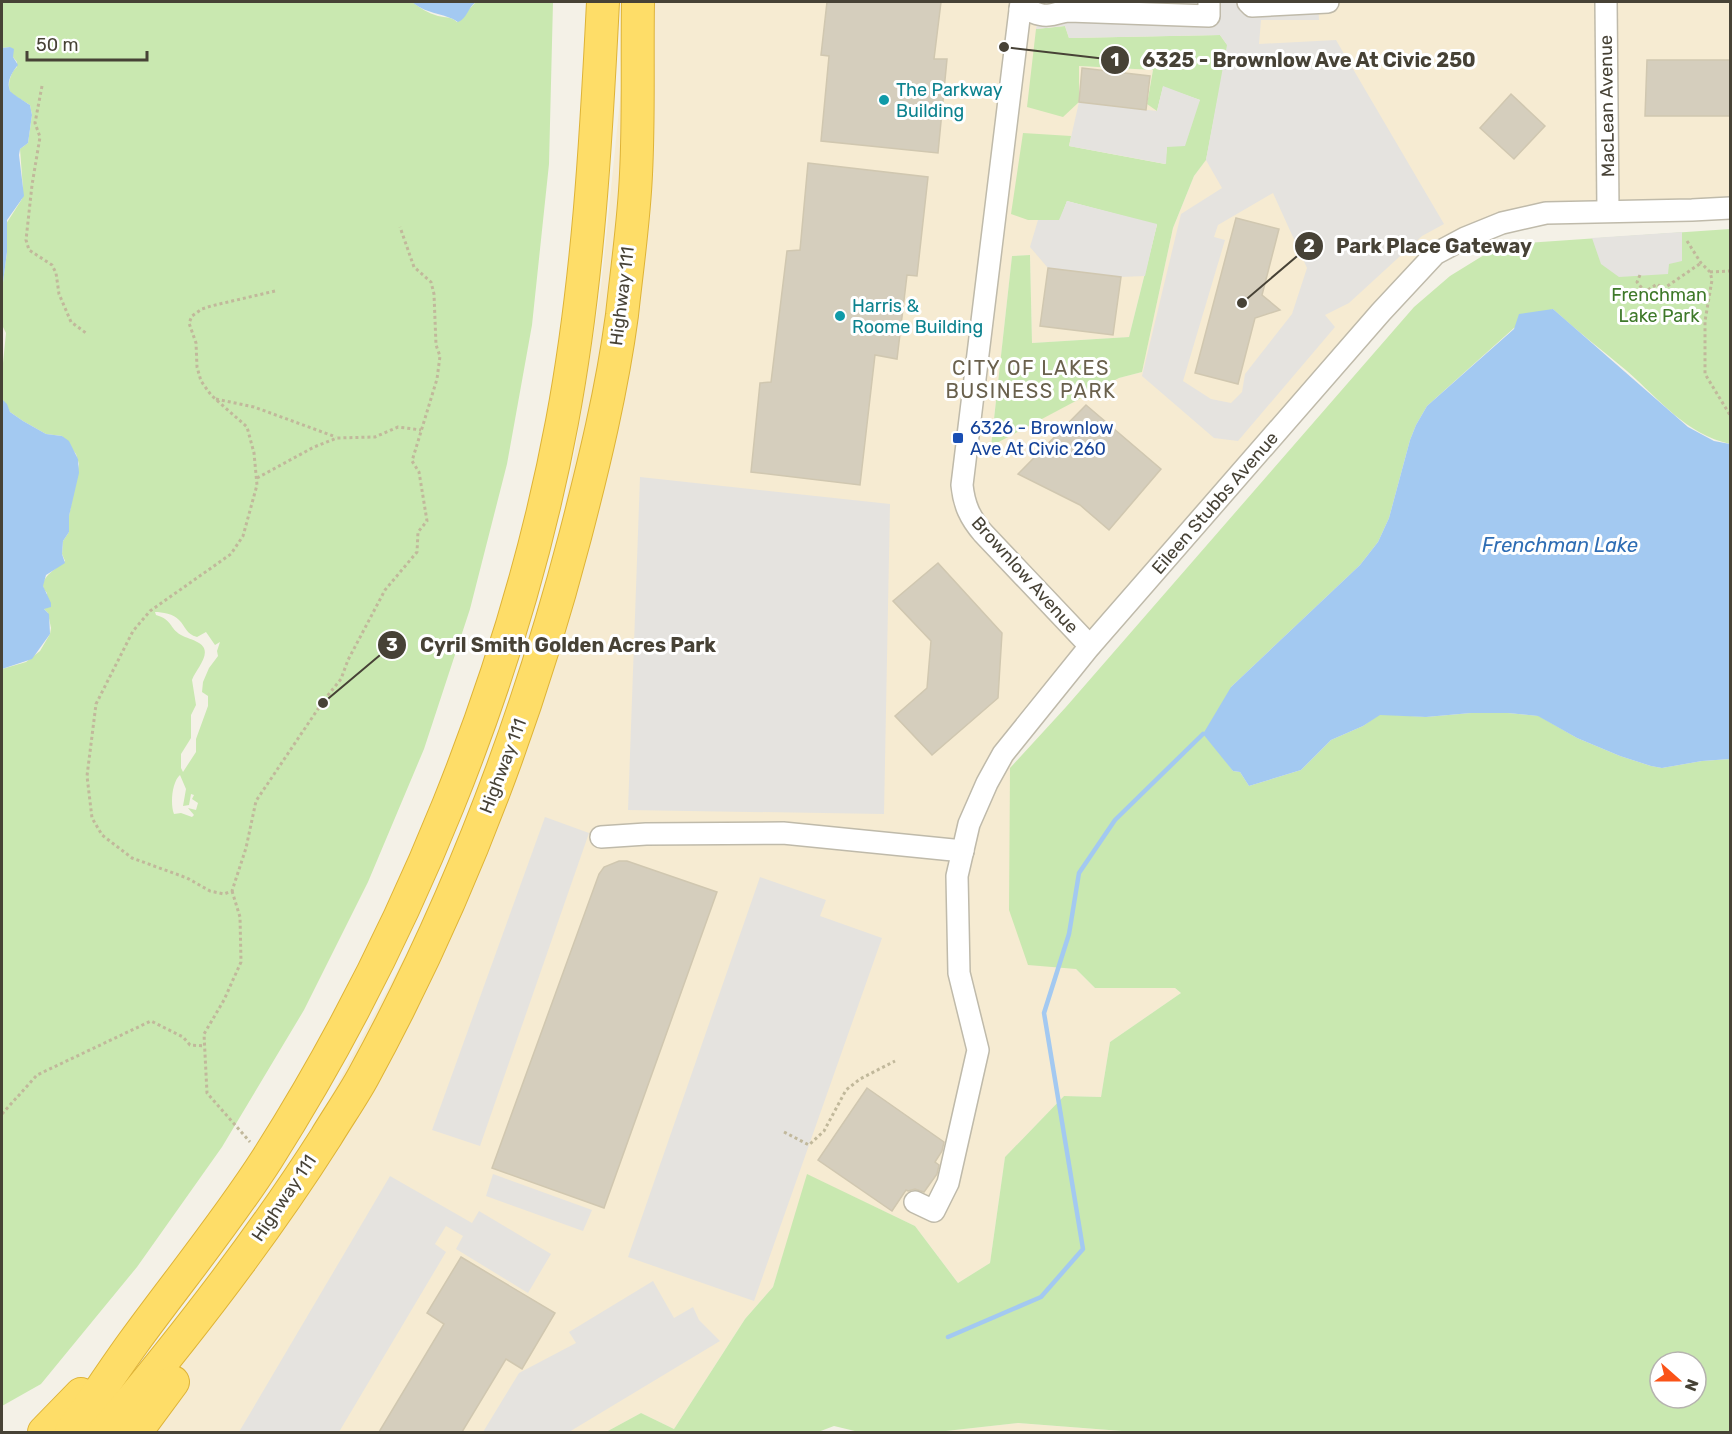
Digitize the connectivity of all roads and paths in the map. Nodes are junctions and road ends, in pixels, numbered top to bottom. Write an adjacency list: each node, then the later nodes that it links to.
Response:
1 (603, 2): 35 (highway, Highway 111)
2 (638, 2): 11 (highway, Highway 111)
3 (656, 2): 11 (highway)
4 (1209, 2): 9 (street)
5 (1248, 2): 6 (street)
6 (1328, 2)
7 (1606, 2): 13 (street, MacLean Avenue)
8 (1024, 6): 9 (street); 27 (street, Brownlow Avenue)
9 (1066, 8)
10 (42, 87): 21 (path)
11 (636, 175): 36 (highway, Highway 111)
12 (1731, 208): 13 (street, Eileen Stubbs Avenue)
13 (1608, 211): 27 (street, Eileen Stubbs Avenue)
14 (400, 227): 24 (path)
15 (1687, 241): 16 (path)
16 (1701, 263): 18 (path); 19 (path)
17 (1731, 271): 18 (path)
18 (1710, 272): 23 (path)
19 (1640, 275)
20 (275, 291): 22 (path)
21 (86, 333)
22 (215, 399): 25 (path); 26 (path)
23 (1731, 415)
24 (421, 430): 25 (path); 30 (path)
25 (337, 438): 26 (path)
26 (256, 478): 30 (path)
27 (1090, 645): 29 (street, Eileen Stubbs Avenue)
28 (602, 837): 29 (street)
29 (963, 851): 37 (street, Eileen Stubbs Avenue)
30 (232, 891): 31 (path)
31 (205, 1046): 33 (path); 35 (path)
32 (895, 1061): 34 (path)
33 (2, 1114)
34 (784, 1132)
35 (266, 1160): 38 (highway, Highway 111)
36 (298, 1181): 41 (highway, Highway 111); 42 (highway)
37 (915, 1202)
38 (133, 1343): 39 (highway); 40 (highway, Highway 111)
39 (44, 1432)
40 (71, 1432)
41 (105, 1432)
42 (136, 1432)

